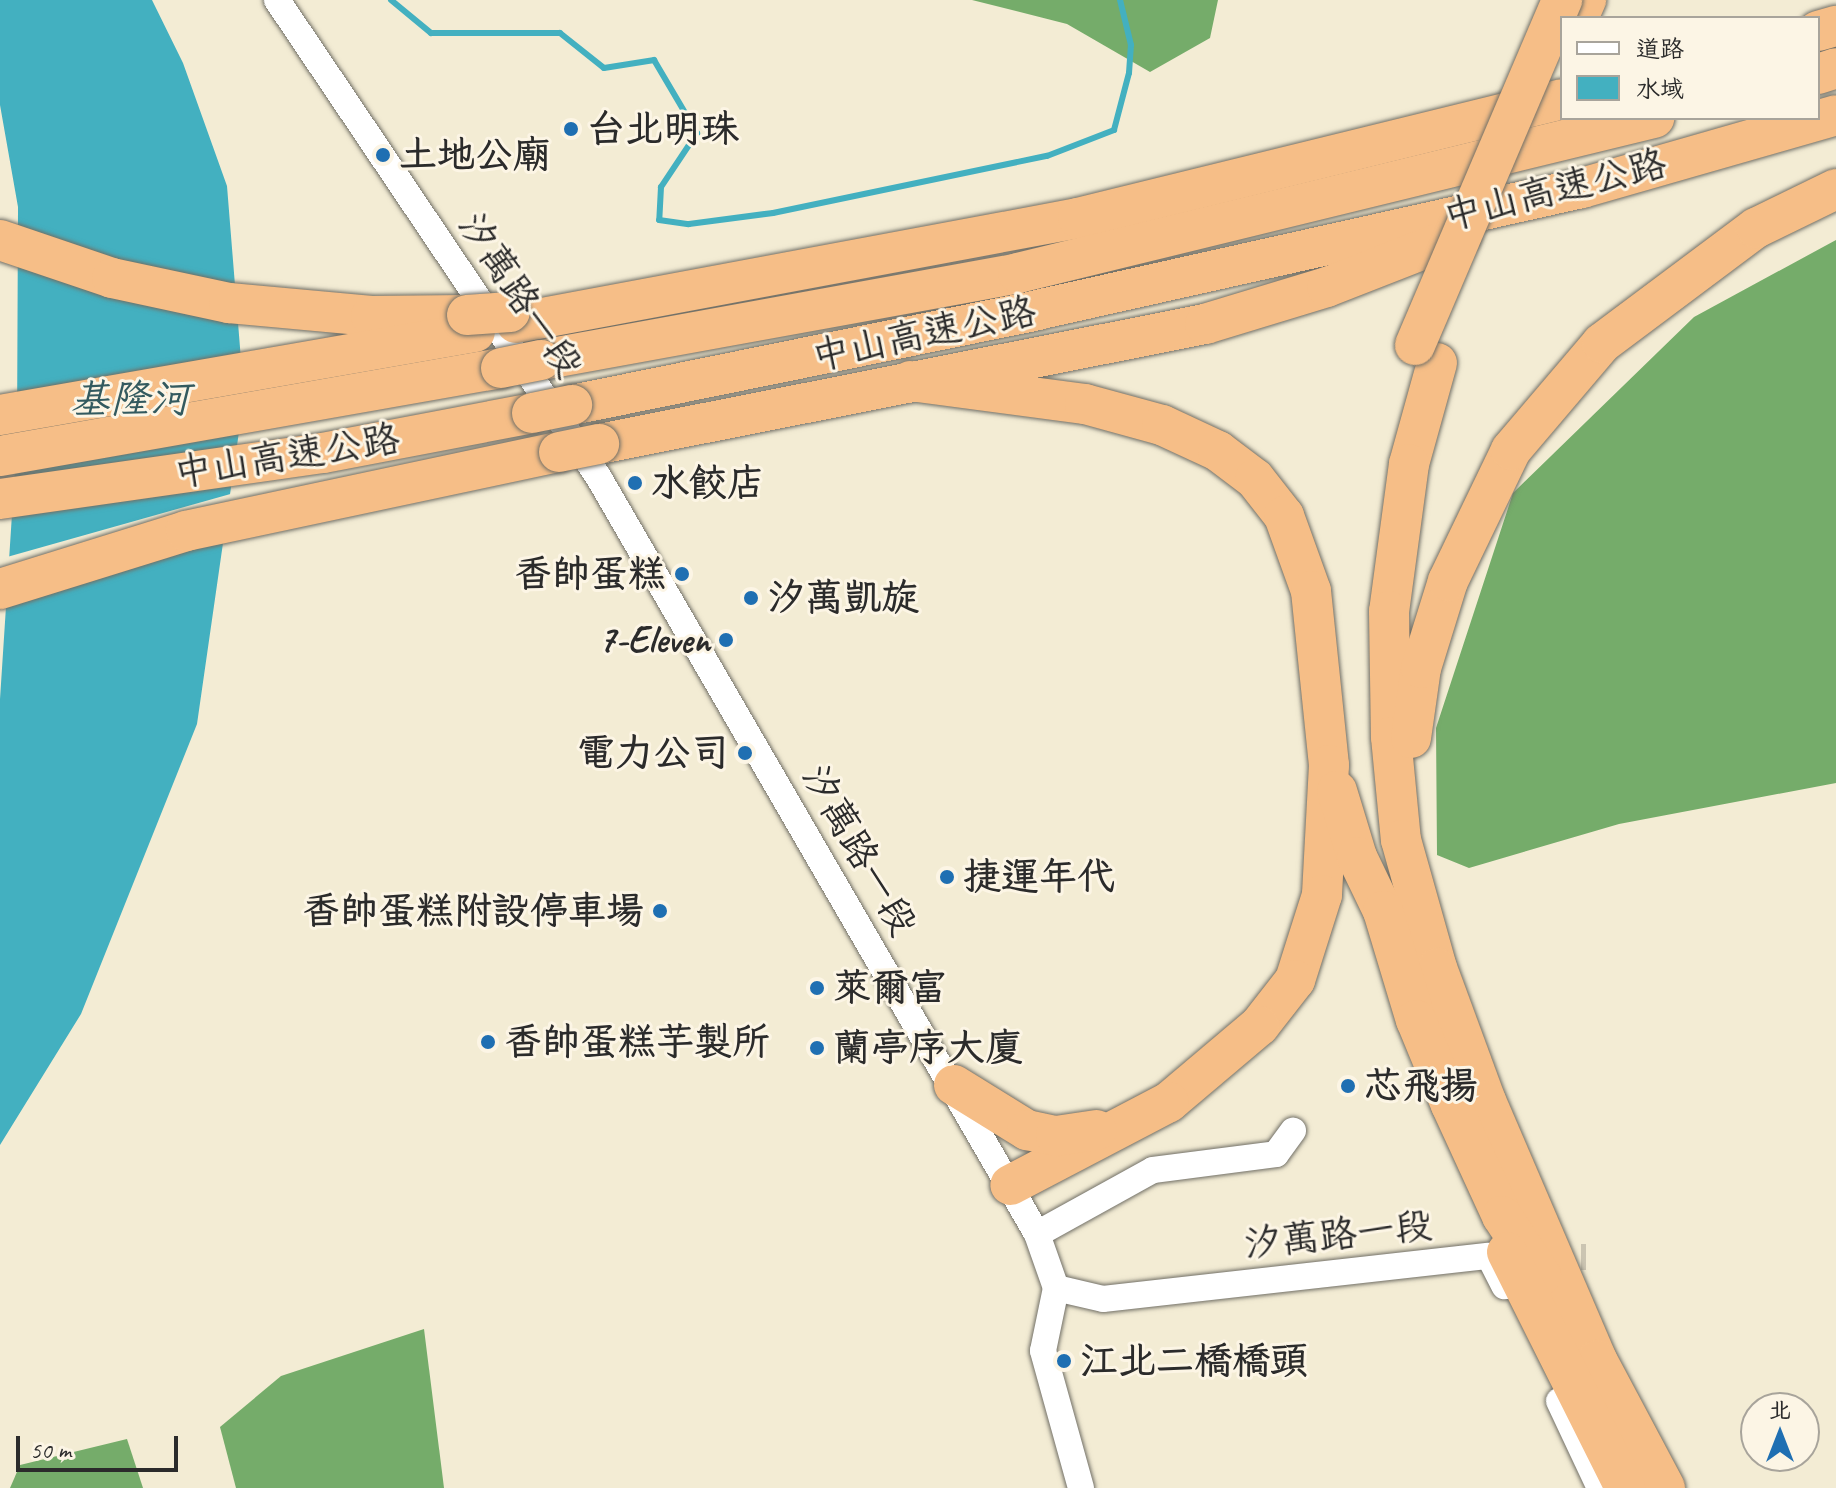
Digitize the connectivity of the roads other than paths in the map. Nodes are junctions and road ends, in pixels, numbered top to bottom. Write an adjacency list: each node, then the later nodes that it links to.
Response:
1 (277, 0): 22 (street, 汐萬路一段)
2 (1562, 0): 11 (highway, bridge)
3 (1560, 59): 11 (highway)
4 (1560, 99): 10 (highway, bridge)
5 (1646, 120): 15 (highway, 中山高速公路, bridge)
6 (1819, 120): 7 (highway, 中山高速公路)
7 (1582, 188): 12 (highway); 14 (highway, 中山高速公路, bridge)
8 (1836, 189): 20 (highway)
9 (0, 240): 10 (highway)
10 (471, 323): 13 (highway)
11 (1426, 354): 20 (highway); 21 (highway)
12 (910, 381): 18 (highway, bridge); 19 (highway)
13 (0, 415)
14 (323, 453): 16 (highway, 中山高速公路); 17 (highway)
15 (0, 456)
16 (0, 499)
17 (0, 523)
18 (0, 589)
19 (1329, 765): 21 (highway); 23 (highway)
20 (1418, 894): 29 (highway)
21 (1383, 911): 26 (highway)
22 (954, 1085): 23 (highway); 25 (street, 汐萬路一段)
23 (1132, 1120): 25 (highway)
24 (1293, 1131): 27 (street)
25 (1010, 1185): 27 (street, 汐萬路一段)
26 (1502, 1216): 29 (highway); 32 (highway)
27 (1037, 1234): 28 (street, 汐萬路一段)
28 (1056, 1288): 30 (street); 31 (street, 汐萬路一段)
29 (1597, 1360): 33 (highway)
30 (1081, 1488)
31 (1600, 1488)
32 (1625, 1488)
33 (1665, 1488)

